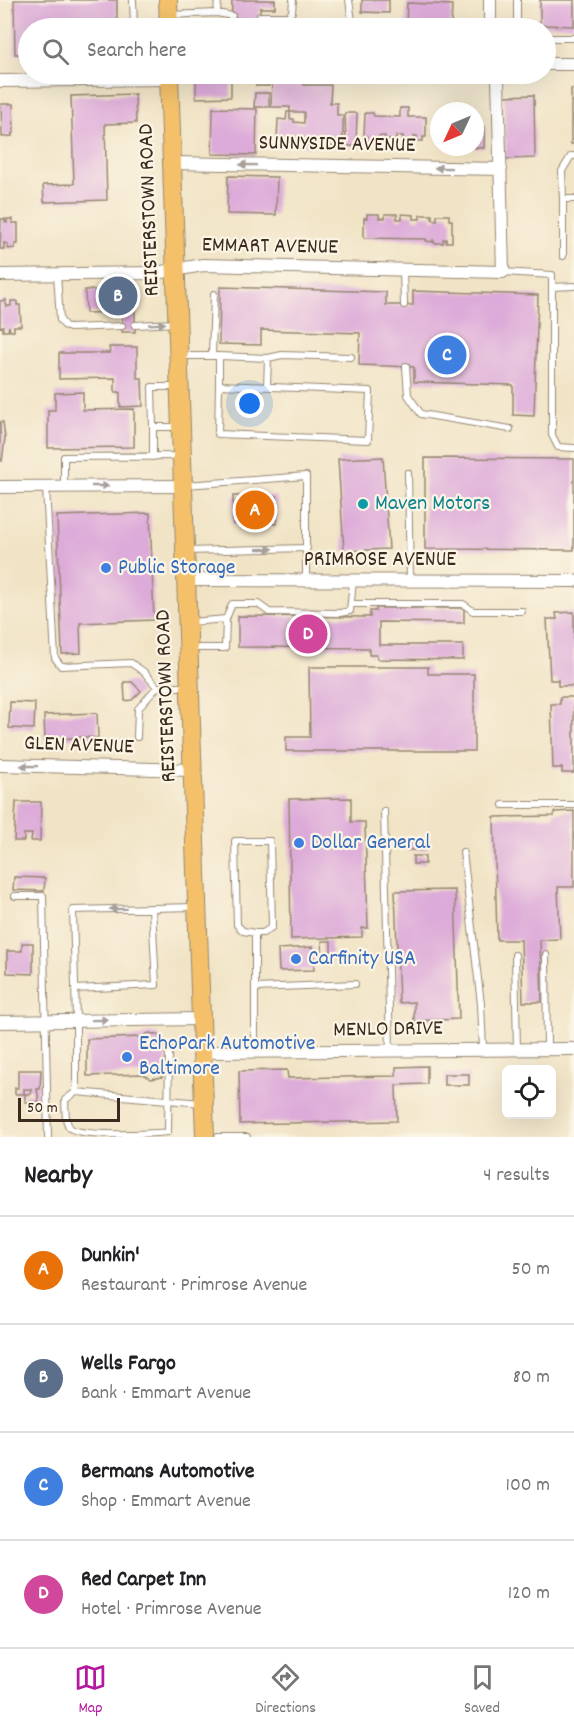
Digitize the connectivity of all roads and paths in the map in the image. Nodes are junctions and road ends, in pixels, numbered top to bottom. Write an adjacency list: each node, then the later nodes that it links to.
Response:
1 (133, 0): 11 (lane)
2 (218, 0): 7 (lane)
3 (292, 0): 10 (lane)
4 (349, 0): 12 (lane)
5 (490, 0): 13 (street)
6 (517, 0): 14 (lane)
7 (217, 13): 8 (lane); 9 (lane)
8 (168, 15)
9 (232, 16)
10 (260, 16)
11 (134, 18)
12 (352, 18)
13 (490, 18)
14 (517, 18)
15 (556, 38): 16 (lane)
16 (574, 38)
17 (556, 64): 18 (street)
18 (574, 64)
19 (18, 80): 20 (street)
20 (0, 81)
21 (170, 84): 24 (main road, REISTERSTOWN ROAD)
22 (498, 84): 25 (street)
23 (574, 156): 26 (lane)
24 (172, 163): 25 (street, SUNNYSIDE AVENUE, one-way to 24); 29 (main road, REISTERSTOWN ROAD)
25 (501, 169): 31 (street)
26 (563, 198): 27 (lane); 28 (lane)
27 (574, 199)
28 (563, 256)
29 (177, 269): 30 (street, EMMART AVENUE); 32 (street, EMMART AVENUE); 38 (main road, REISTERSTOWN ROAD)
30 (403, 270): 31 (street, EMMART AVENUE); 37 (lane)
31 (503, 272): 35 (lane)
32 (57, 274): 33 (street, EMMART AVENUE); 40 (lane)
33 (0, 275)
34 (574, 286): 35 (lane)
35 (552, 287): 52 (lane)
36 (214, 294): 42 (lane)
37 (404, 305)
38 (178, 322): 39 (lane, one-way to 38); 41 (main road, REISTERSTOWN ROAD)
39 (135, 325)
40 (122, 326)
41 (179, 356): 42 (lane); 47 (main road, REISTERSTOWN ROAD)
42 (215, 356): 44 (lane); 46 (lane)
43 (351, 357): 44 (lane)
44 (268, 358): 48 (lane)
45 (406, 366): 51 (lane)
46 (219, 386): 48 (lane); 48 (lane)
47 (180, 387): 49 (lane); 50 (main road, REISTERSTOWN ROAD)
48 (267, 387)
49 (153, 427): 50 (lane); 54 (lane)
50 (182, 427): 53 (main road, REISTERSTOWN ROAD)
51 (510, 429)
52 (574, 448)
53 (182, 456): 54 (lane); 56 (main road, REISTERSTOWN ROAD)
54 (153, 457): 59 (lane)
55 (408, 473): 65 (lane)
56 (183, 486): 59 (street, one-way to 56); 60 (lane); 61 (main road, REISTERSTOWN ROAD)
57 (0, 487): 58 (street)
58 (46, 487): 59 (street); 72 (lane)
59 (64, 487)
60 (307, 548): 61 (lane, one-way to 60); 63 (lane)
61 (186, 551): 62 (main road, REISTERSTOWN ROAD)
62 (187, 580): 63 (street, PRIMROSE AVENUE); 70 (main road, REISTERSTOWN ROAD)
63 (306, 580): 64 (street, PRIMROSE AVENUE)
64 (353, 580): 65 (street, PRIMROSE AVENUE); 67 (lane)
65 (410, 581): 66 (street, PRIMROSE AVENUE)
66 (574, 581)
67 (351, 604): 68 (lane); 69 (lane)
68 (522, 611)
69 (226, 619): 70 (lane); 71 (lane)
70 (188, 622): 71 (main road, REISTERSTOWN ROAD)
71 (189, 648): 73 (main road, REISTERSTOWN ROAD)
72 (157, 687): 73 (lane); 74 (lane)
73 (190, 687): 76 (main road, REISTERSTOWN ROAD)
74 (137, 737)
75 (0, 765): 76 (street, GLEN AVENUE, one-way to 75)
76 (193, 770): 82 (main road, REISTERSTOWN ROAD)
77 (503, 805): 78 (lane)
78 (574, 805)
79 (384, 811): 100 (lane)
80 (463, 852): 98 (lane)
81 (15, 896): 91 (lane)
82 (198, 907): 83 (lane); 90 (main road, REISTERSTOWN ROAD)
83 (152, 908): 89 (lane, one-way to 89); 89 (lane)
84 (255, 933): 84 (lane); 88 (lane)
85 (515, 955): 95 (lane)
86 (546, 955): 96 (lane)
87 (355, 984): 88 (lane)
88 (255, 988): 99 (lane)
89 (75, 989): 92 (lane)
90 (201, 1019): 92 (street, one-way to 90); 101 (main road, REISTERSTOWN ROAD)
91 (46, 1021): 92 (street); 93 (street); 106 (lane)
92 (76, 1021): 102 (lane)
93 (0, 1022)
94 (169, 1048): 103 (lane)
95 (517, 1049): 96 (street, MENLO DRIVE); 98 (street, MENLO DRIVE)
96 (547, 1049): 97 (street, MENLO DRIVE)
97 (574, 1049)
98 (483, 1050): 100 (street, MENLO DRIVE)
99 (255, 1052): 100 (street, MENLO DRIVE); 101 (street, MENLO DRIVE)
100 (390, 1052)
101 (202, 1053): 104 (main road, REISTERSTOWN ROAD)
102 (76, 1092): 103 (lane); 107 (lane)
103 (168, 1100): 104 (lane); 105 (lane)
104 (204, 1103): 108 (main road, REISTERSTOWN ROAD)
105 (168, 1135): 107 (lane)
106 (48, 1137)
107 (114, 1137)
108 (206, 1137)
109 (218, 1137): 110 (lane)
110 (247, 1137)

